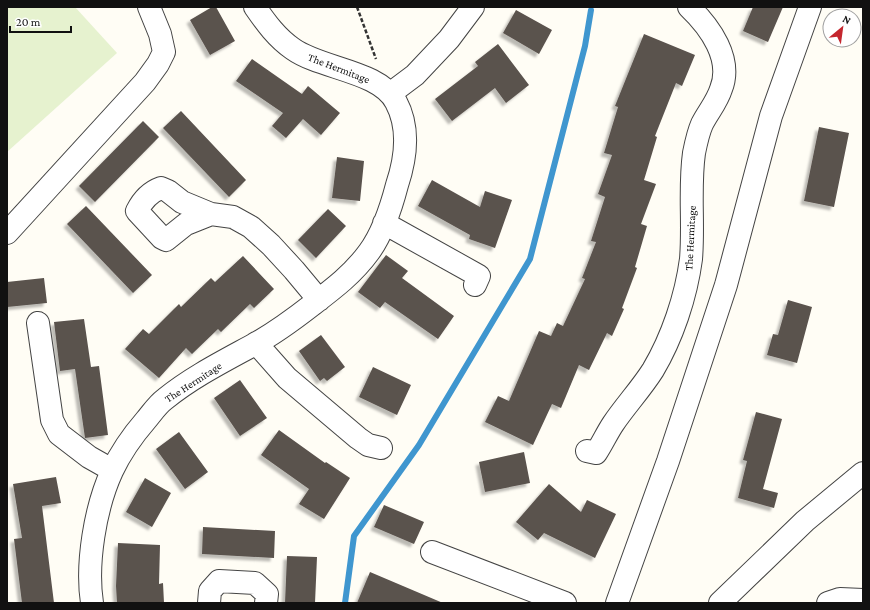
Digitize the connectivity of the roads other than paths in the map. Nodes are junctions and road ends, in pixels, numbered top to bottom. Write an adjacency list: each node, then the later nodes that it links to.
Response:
1 (149, 7): 9 (street)
2 (255, 7): 6 (street, The Hermitage)
3 (473, 7): 6 (street)
4 (689, 7): 15 (street, The Hermitage)
5 (810, 7): 24 (street)
6 (386, 89): 8 (street, The Hermitage)
7 (211, 214): 11 (street)
8 (384, 223): 10 (street); 11 (street, The Hermitage)
9 (7, 232)
10 (475, 285)
11 (319, 300): 13 (street, The Hermitage)
12 (38, 323): 16 (street)
13 (256, 343): 14 (street); 16 (street, The Hermitage)
14 (382, 448)
15 (587, 451)
16 (112, 470): 20 (street, The Hermitage)
17 (863, 473): 25 (street)
18 (432, 552): 23 (street)
19 (863, 600): 26 (street)
20 (92, 603)
21 (209, 603): 22 (street)
22 (266, 603)
23 (565, 603)
24 (617, 603)
25 (720, 603)
26 (828, 603)

